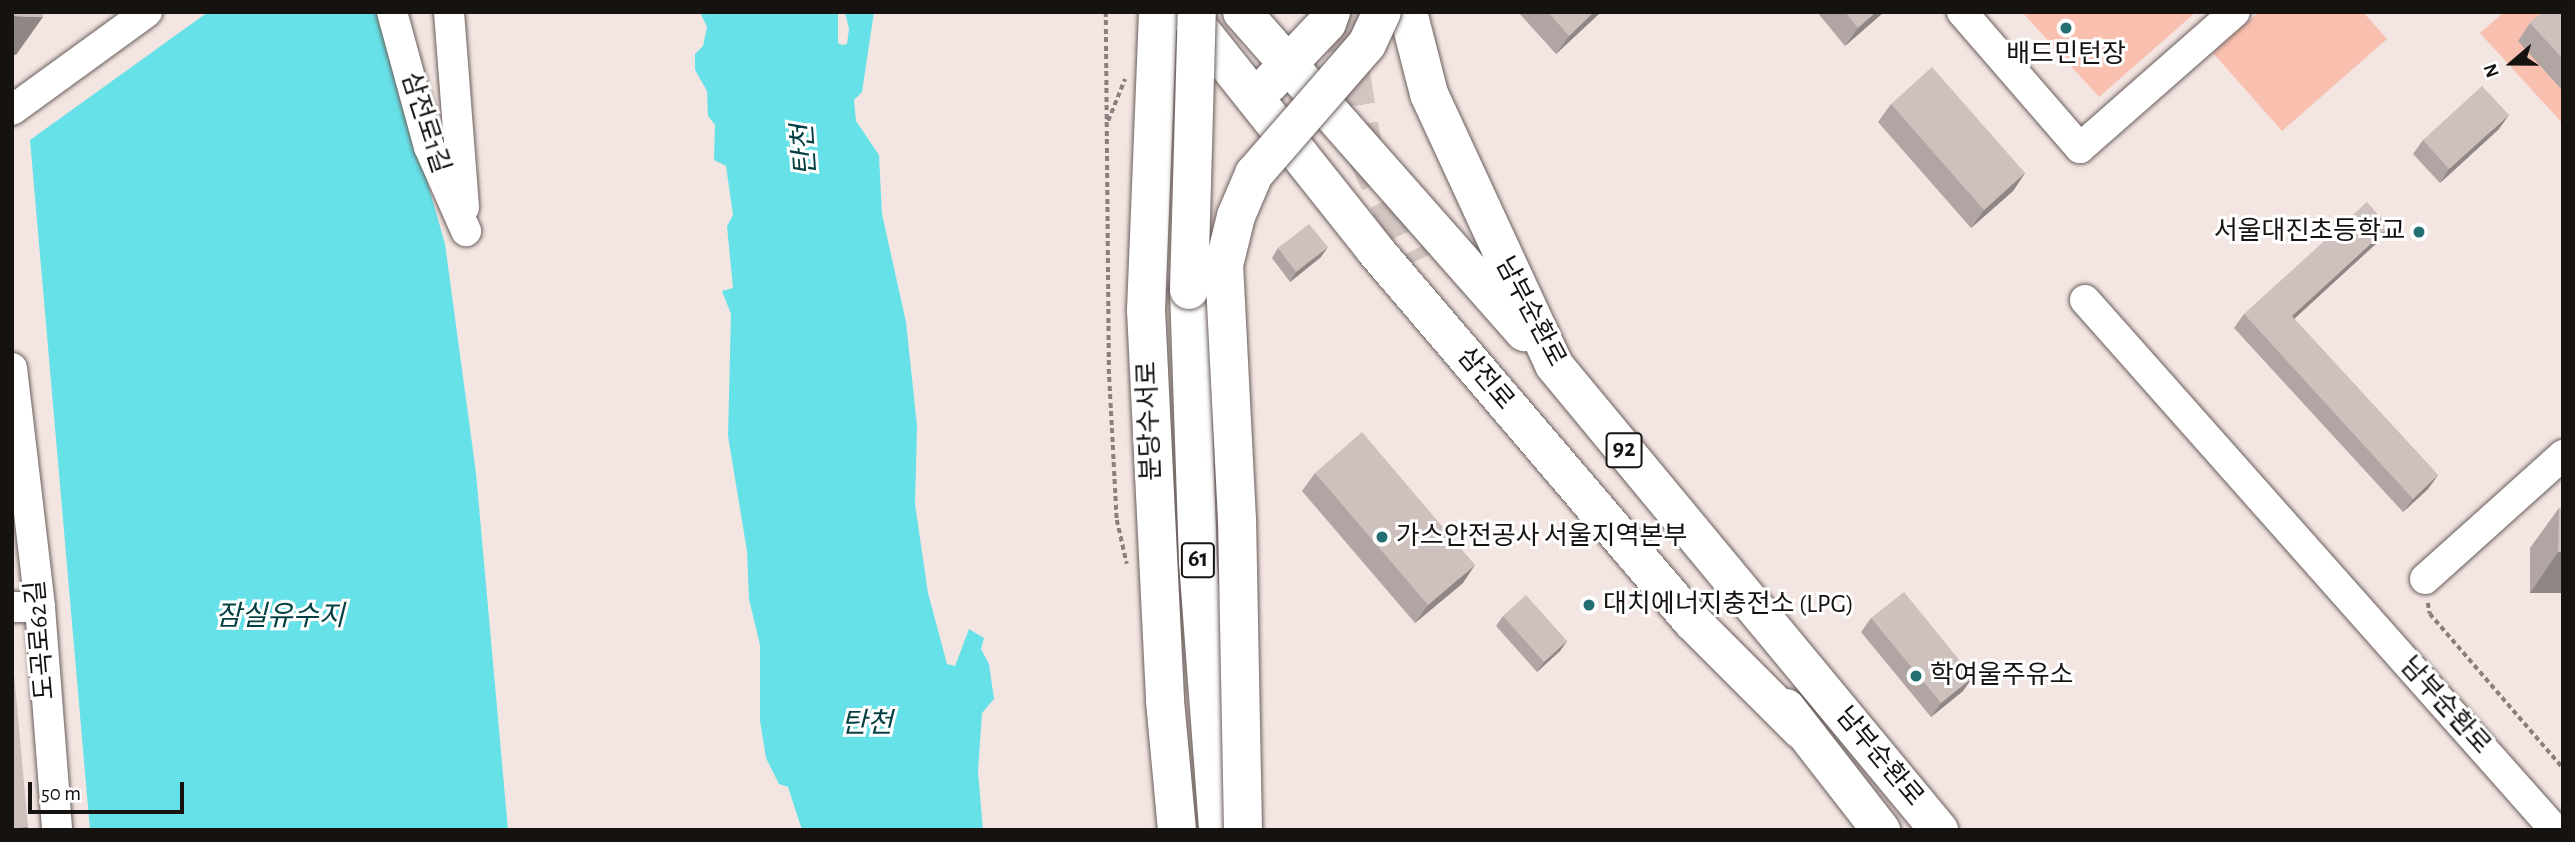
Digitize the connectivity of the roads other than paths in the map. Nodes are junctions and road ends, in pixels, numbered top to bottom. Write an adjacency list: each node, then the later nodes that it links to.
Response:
1 (148, 12): 15 (street)
2 (392, 12): 3 (street, 삼전로1길)
3 (449, 12)
4 (1158, 12): 27 (main road, 분당수서로 / 61)
5 (1186, 12): 16 (main road, 삼전로)
6 (1197, 12): 28 (main road, 분당수서로 / 61, bridge)
7 (1242, 12): 14 (main road)
8 (1331, 12): 14 (main road)
9 (1367, 12): 14 (main road)
10 (1381, 12): 29 (main road, bridge)
11 (1408, 12): 19 (main road, 남부순환로 / 92)
12 (1962, 12): 13 (street)
13 (2235, 12)
14 (1300, 79): 16 (main road); 19 (main road)
15 (12, 110)
16 (1266, 113): 25 (main road, 삼전로)
17 (1417, 261): 25 (main road, 남부순환로 / 92)
18 (2085, 300): 32 (street, 남부순환로)
19 (1554, 365): 31 (main road, 남부순환로 / 92)
20 (12, 368): 22 (street, 도곡로62길)
21 (2563, 456): 23 (street)
22 (19, 494): 24 (street, 도곡로62길)
23 (2425, 579)
24 (26, 607): 26 (street, 도곡로62길)
25 (1801, 730): 30 (main road, 남부순환로 / 92)
26 (57, 830)
27 (1177, 830)
28 (1217, 830)
29 (1244, 830)
30 (1881, 830)
31 (1939, 830)
32 (2555, 830)

